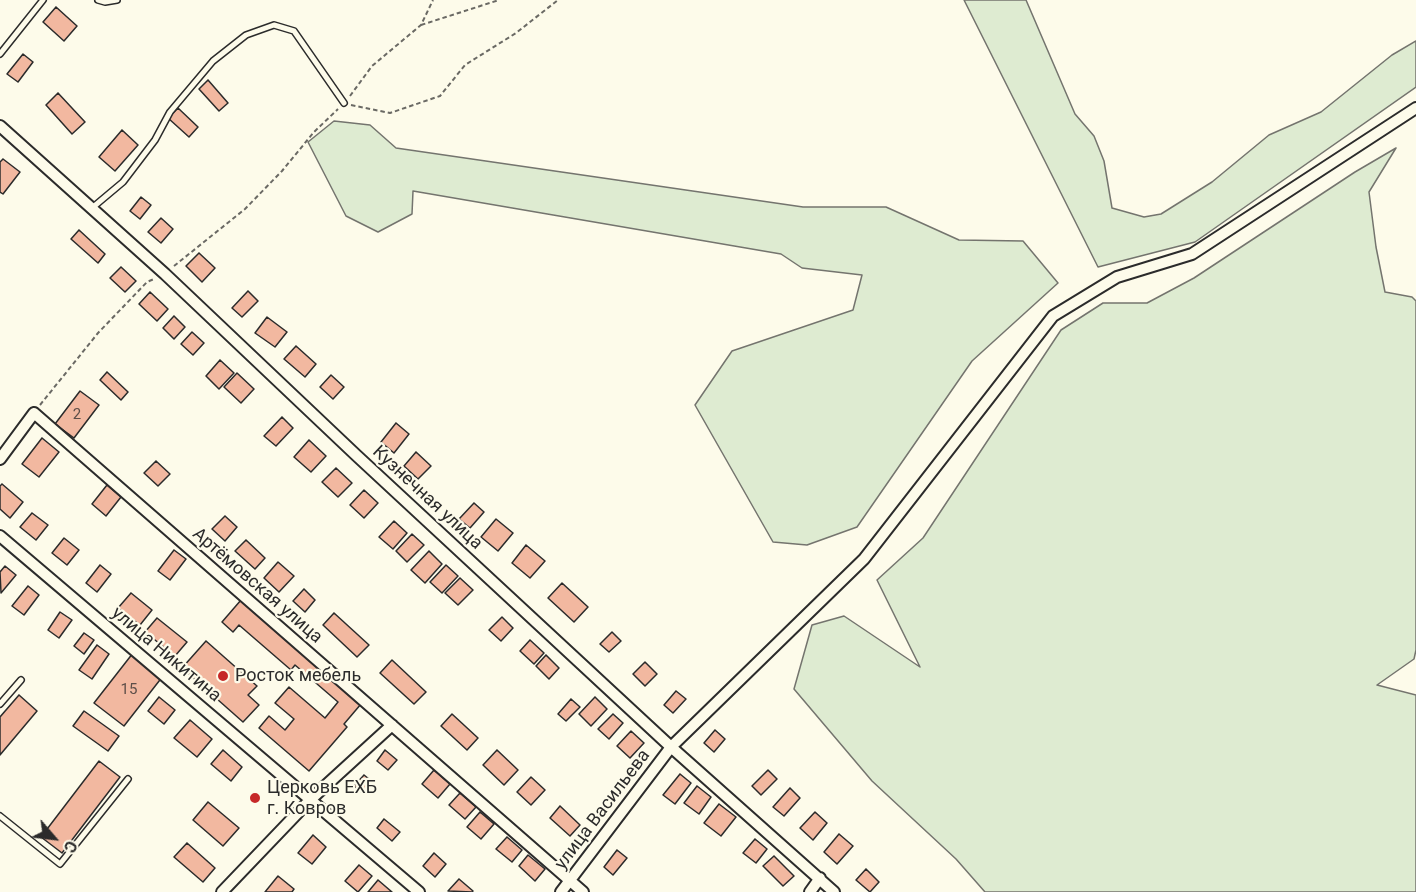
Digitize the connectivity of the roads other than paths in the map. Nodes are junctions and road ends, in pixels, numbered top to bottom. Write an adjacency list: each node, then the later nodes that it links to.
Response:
1 (42, 0): 4 (lane)
2 (98, 0): 3 (lane)
3 (117, 0)
4 (0, 54)
5 (344, 103): 8 (lane)
6 (1416, 108): 14 (street, улица Васильева)
7 (0, 126): 8 (street, Кузнечная улица)
8 (91, 209): 14 (street, Кузнечная улица)
9 (0, 457): 13 (street, Артёмовская улица)
10 (0, 536): 16 (street, улица Никитина)
11 (21, 680): 12 (lane)
12 (0, 704)
13 (392, 725): 16 (street); 19 (street, Артёмовская улица)
14 (671, 747): 18 (street, Кузнечная улица); 19 (street, улица Васильева)
15 (128, 779): 17 (lane)
16 (311, 799): 20 (street); 21 (street, улица Никитина)
17 (0, 816)
18 (820, 878): 24 (street); 25 (street, Кузнечная улица)
19 (571, 880): 22 (street, улица Васильева); 23 (street, Артёмовская улица)
20 (222, 892)
21 (418, 892)
22 (561, 892)
23 (584, 892)
24 (810, 892)
25 (834, 892)

